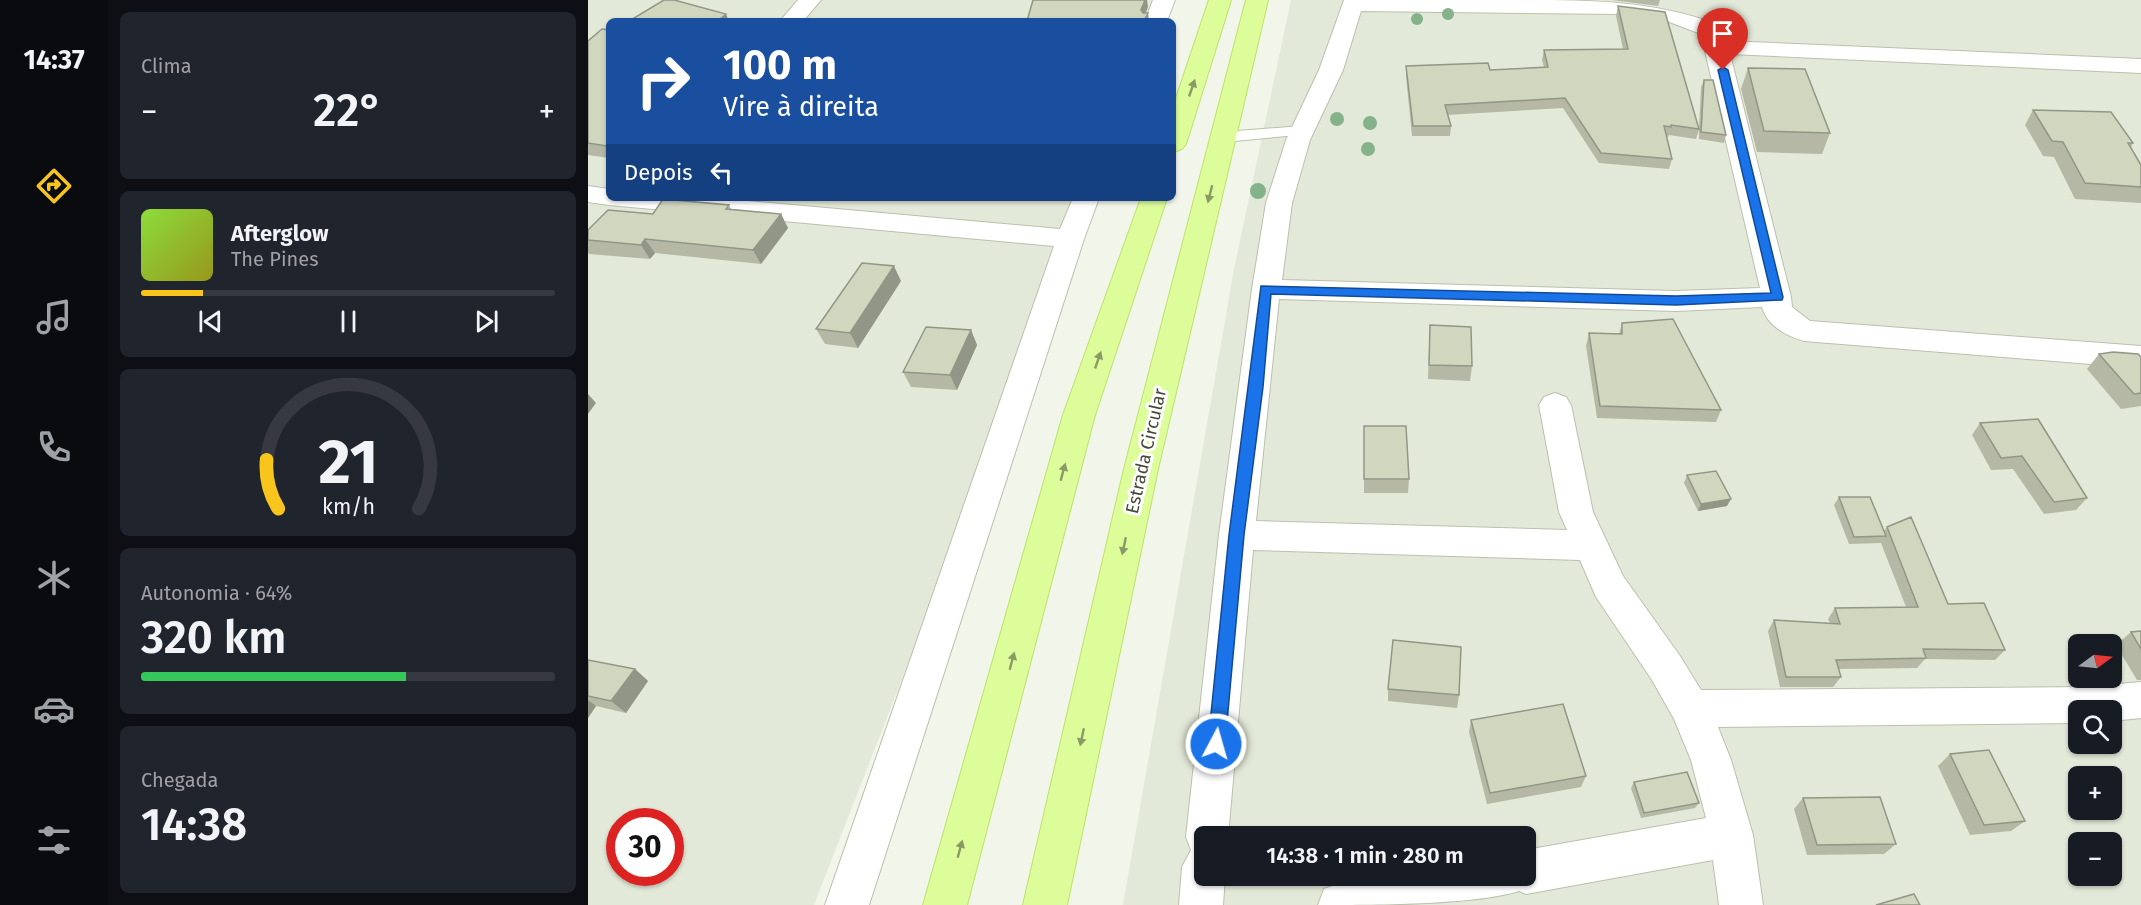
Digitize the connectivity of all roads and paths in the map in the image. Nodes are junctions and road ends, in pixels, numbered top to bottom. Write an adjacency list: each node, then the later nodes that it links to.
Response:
1 (810, 0): 6 (street)
2 (1164, 0): 7 (street)
3 (1220, 0): 11 (main road, one-way to 3)
4 (1257, 0): 12 (main road, Estrada Circular)
5 (1353, 2): 8 (street); 10 (street)
6 (794, 18)
7 (1157, 18)
8 (1717, 47): 9 (street); 21 (street)
9 (2137, 72)
10 (1302, 130): 12 (lane); 20 (street)
11 (1176, 135)
12 (1224, 137): 35 (main road, Estrada Circular, one-way to 35)
13 (588, 194): 18 (street)
14 (619, 201): 18 (street)
15 (657, 201): 19 (street)
16 (1085, 201): 19 (street)
17 (1153, 201): 34 (main road, one-way to 17)
18 (606, 209)
19 (1070, 239): 33 (street)
20 (1266, 289): 21 (street); 24 (street)
21 (1778, 297): 22 (street)
22 (2141, 357)
23 (1555, 405): 25 (street)
24 (1237, 535): 25 (street); 28 (street)
25 (1591, 546): 27 (street)
26 (2141, 700): 27 (street)
27 (1690, 709): 29 (street)
28 (1208, 826)
29 (1732, 835): 30 (street); 38 (street)
30 (1536, 870)
31 (1202, 886): 36 (street)
32 (1447, 886): 37 (street)
33 (847, 905)
34 (945, 905)
35 (1045, 905)
36 (1201, 905)
37 (1340, 905)
38 (1742, 905)

